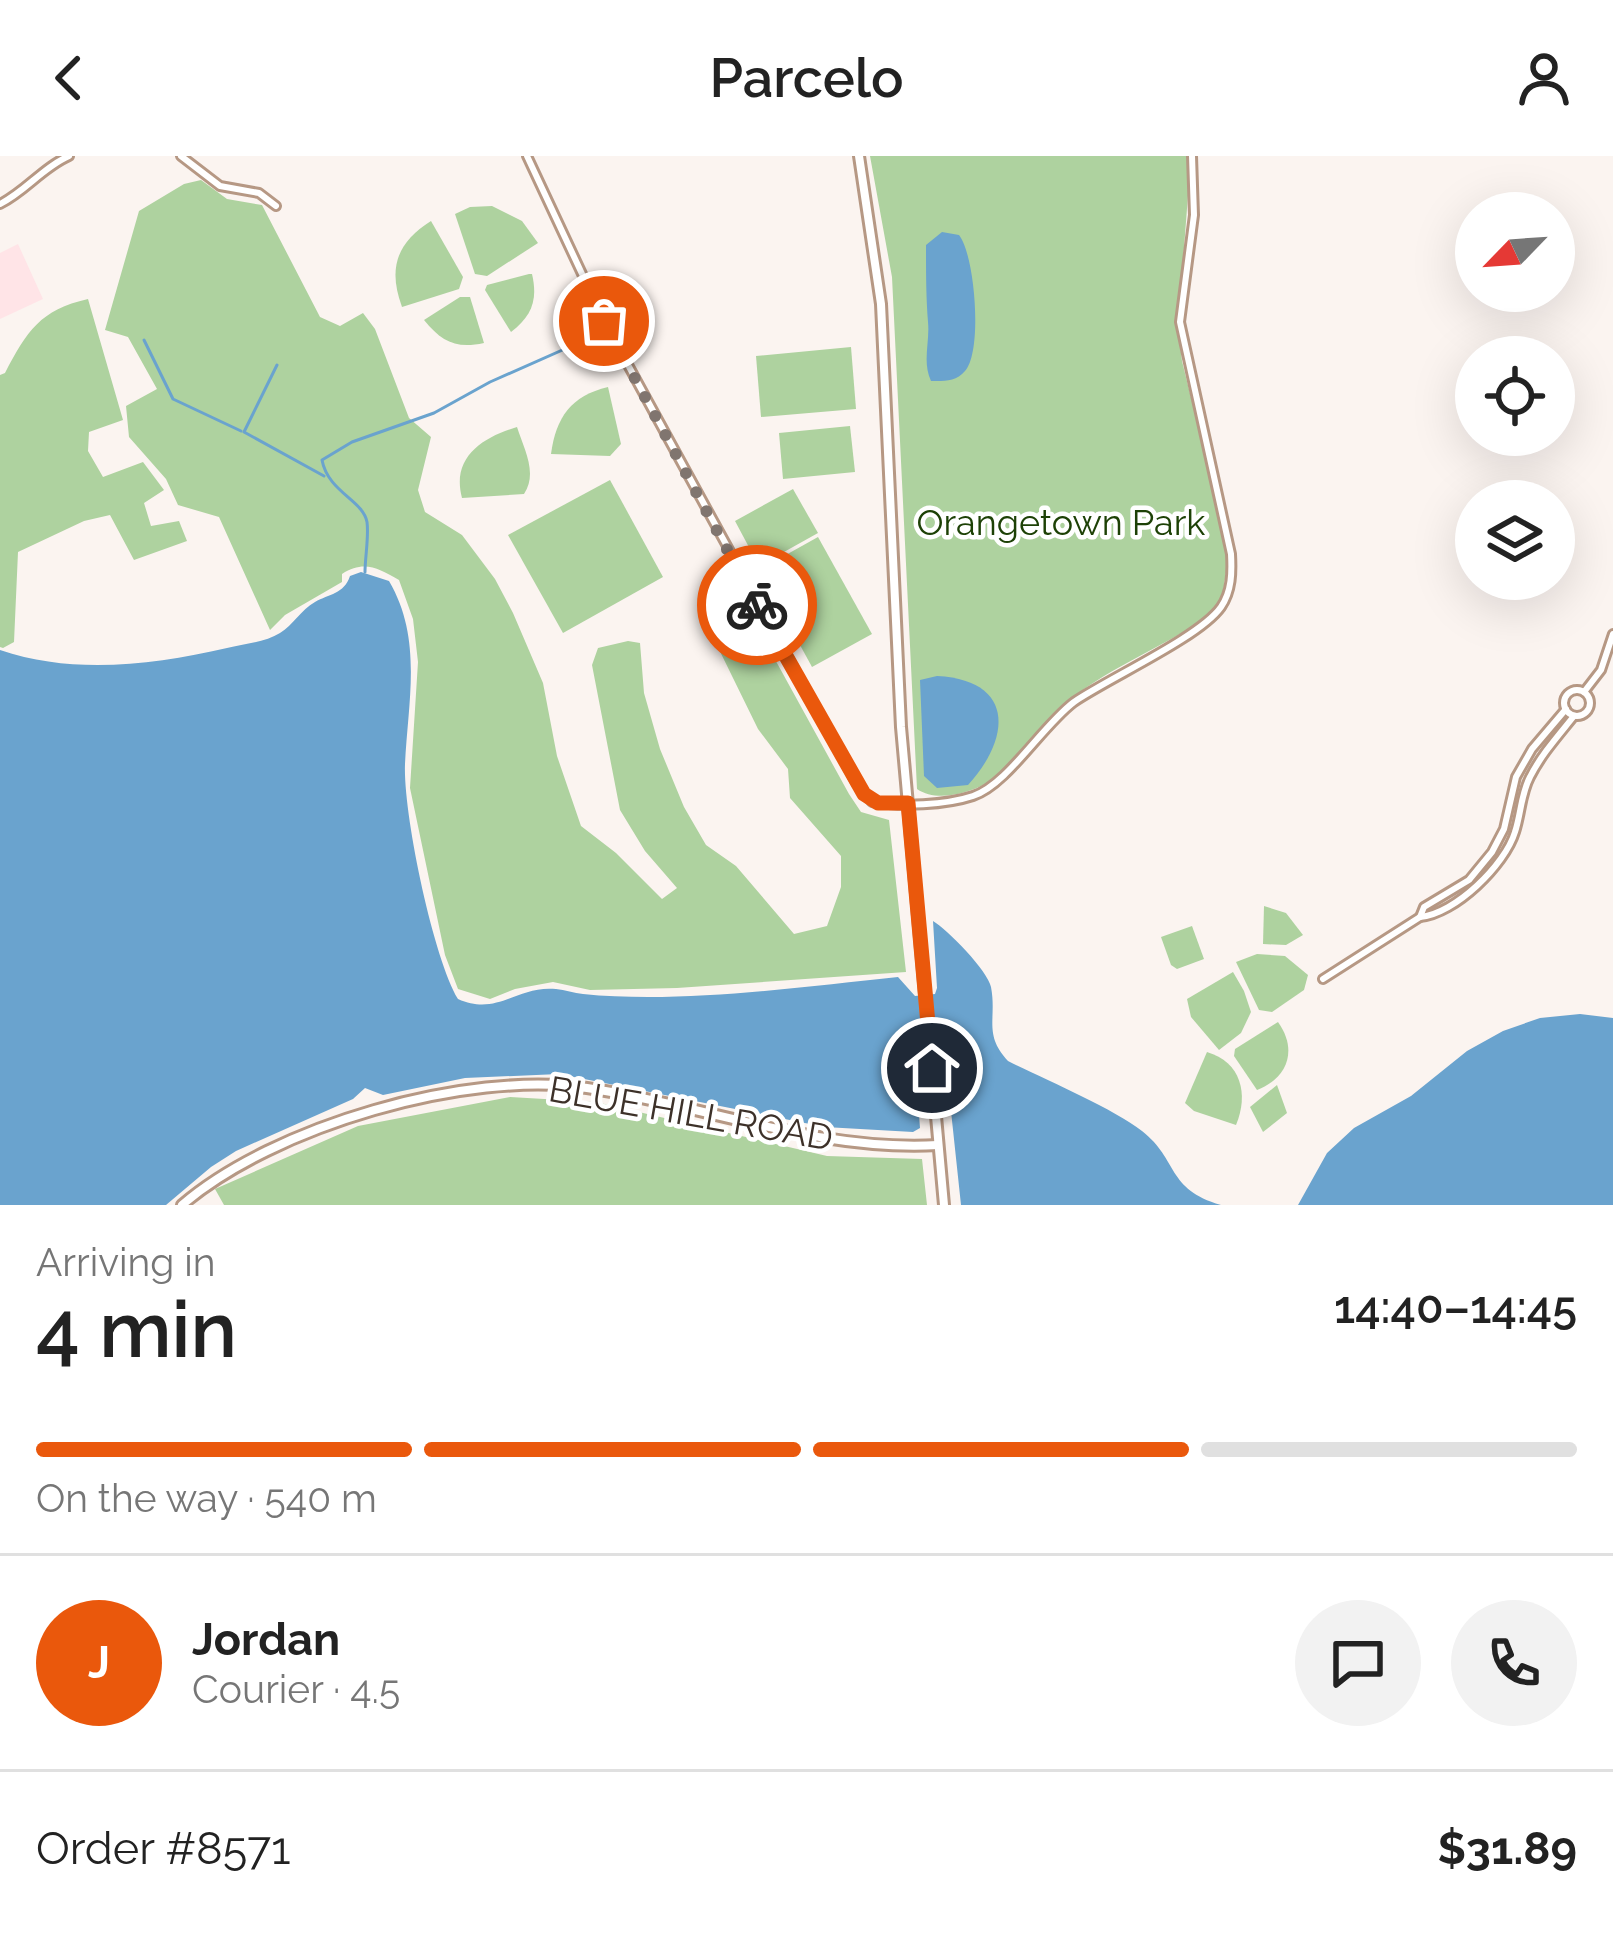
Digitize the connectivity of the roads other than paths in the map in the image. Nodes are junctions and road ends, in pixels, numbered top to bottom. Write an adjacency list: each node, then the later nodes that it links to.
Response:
1 (68, 156): 6 (street)
2 (181, 156): 8 (street)
3 (527, 156): 17 (street)
4 (859, 156): 17 (main road)
5 (1192, 156): 17 (street)
6 (56, 159): 7 (street)
7 (0, 204)
8 (276, 206)
9 (1613, 634): 10 (street)
10 (1584, 692): 11 (street); 12 (street)
11 (1566, 709): 12 (street); 13 (street)
12 (1574, 716): 14 (street)
13 (1541, 738): 14 (street); 15 (street)
14 (1550, 746): 16 (street)
15 (1516, 779): 16 (street); 18 (street)
16 (1527, 784): 18 (street)
17 (908, 803): 20 (main road)
18 (1420, 917): 19 (street)
19 (1323, 979)
20 (938, 1144): 21 (main road, BLUE HILL ROAD); 22 (main road)
21 (182, 1205)
22 (944, 1205)

